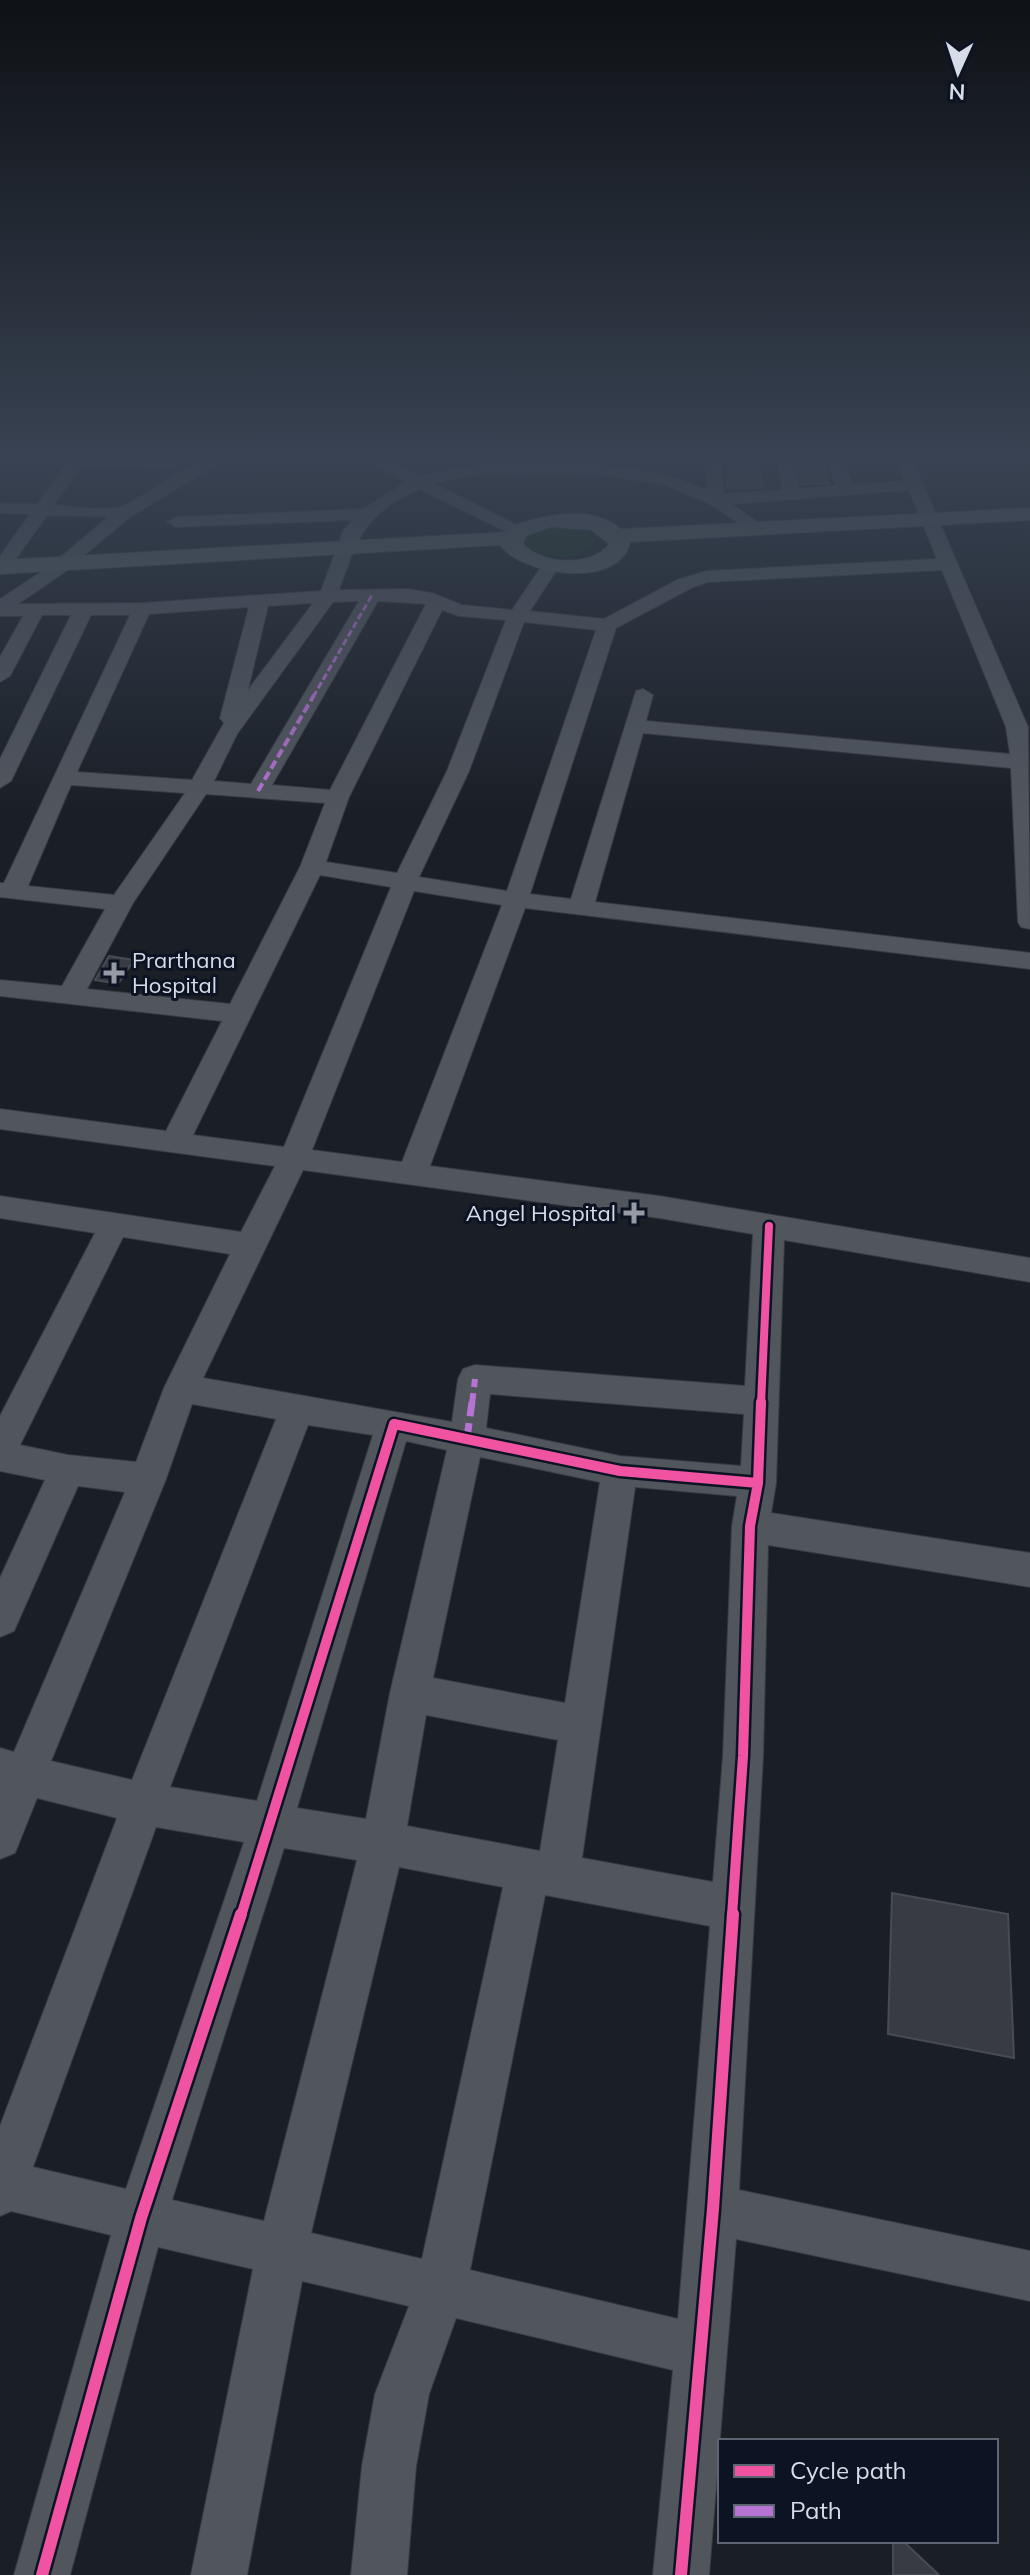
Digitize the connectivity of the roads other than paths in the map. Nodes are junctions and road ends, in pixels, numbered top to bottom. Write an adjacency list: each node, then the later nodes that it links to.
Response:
1 (46, 576): 10 (street)
2 (334, 576): 7 (street)
3 (544, 576): 14 (street)
4 (722, 576): 15 (street)
5 (954, 576): 20 (street)
6 (372, 595): 7 (street); 9 (street); 24 (street)
7 (328, 596): 8 (street); 19 (street)
8 (260, 600): 12 (street); 19 (street)
9 (437, 601): 14 (street); 25 (street)
10 (0, 609): 13 (street)
11 (84, 609): 12 (street); 13 (street); 22 (street)
12 (142, 609): 21 (street)
13 (35, 610): 16 (street)
14 (517, 616): 15 (street); 27 (street)
15 (607, 625): 29 (street)
16 (0, 676)
17 (643, 695): 18 (street)
18 (634, 726): 20 (street); 31 (street)
19 (227, 733): 23 (street)
20 (1025, 777): 32 (street)
21 (63, 778): 23 (street); 28 (street)
22 (0, 781)
23 (200, 787): 24 (street); 30 (street)
24 (258, 791): 25 (street)
25 (338, 797): 26 (street)
26 (312, 867): 27 (street); 36 (street)
27 (405, 882): 29 (street); 39 (street)
28 (6, 890): 30 (street)
29 (516, 900): 31 (street); 40 (street)
30 (121, 903): 35 (street)
31 (581, 908): 33 (street)
32 (1030, 922)
33 (1030, 961)
34 (0, 988): 35 (street)
35 (69, 997): 36 (street)
36 (239, 1014): 38 (street)
37 (0, 1119): 38 (street)
38 (175, 1142): 39 (street)
39 (294, 1158): 40 (street); 44 (street)
40 (412, 1175): 43 (street)
41 (0, 1207): 42 (street)
42 (114, 1225): 44 (street); 51 (street)
43 (769, 1226): 45 (street); 47 (street)
44 (250, 1245): 46 (street)
45 (1030, 1270)
46 (181, 1388): 48 (street); 55 (street)
47 (761, 1401): 50 (street); 56 (street)
48 (297, 1409): 49 (street); 63 (street)
49 (394, 1424): 50 (street); 64 (street)
50 (467, 1438): 54 (street); 60 (street)
51 (0, 1450)
52 (0, 1456): 53 (street)
53 (68, 1470): 55 (street); 59 (street)
54 (620, 1471): 56 (street); 61 (street)
55 (148, 1479): 62 (street)
56 (758, 1483): 57 (street)
57 (750, 1526): 58 (street); 68 (street)
58 (1030, 1570)
59 (0, 1619)
60 (410, 1693): 61 (street); 66 (street)
61 (580, 1725): 67 (street)
62 (13, 1772): 63 (street); 65 (street)
63 (143, 1804): 64 (street); 69 (street)
64 (270, 1827): 66 (street); 71 (street)
65 (0, 1838)
66 (383, 1843): 67 (street); 72 (street)
67 (543, 1874): 68 (street); 74 (street)
68 (733, 1908): 70 (street)
69 (1, 2186): 71 (street)
70 (713, 2209): 73 (street); 75 (street)
71 (141, 2218): 72 (street); 76 (street)
72 (282, 2250): 74 (street); 77 (street)
73 (1030, 2276)
74 (441, 2289): 75 (street); 78 (street)
75 (700, 2350): 79 (street)
76 (42, 2575)
77 (219, 2575)
78 (379, 2575)
79 (681, 2575)

